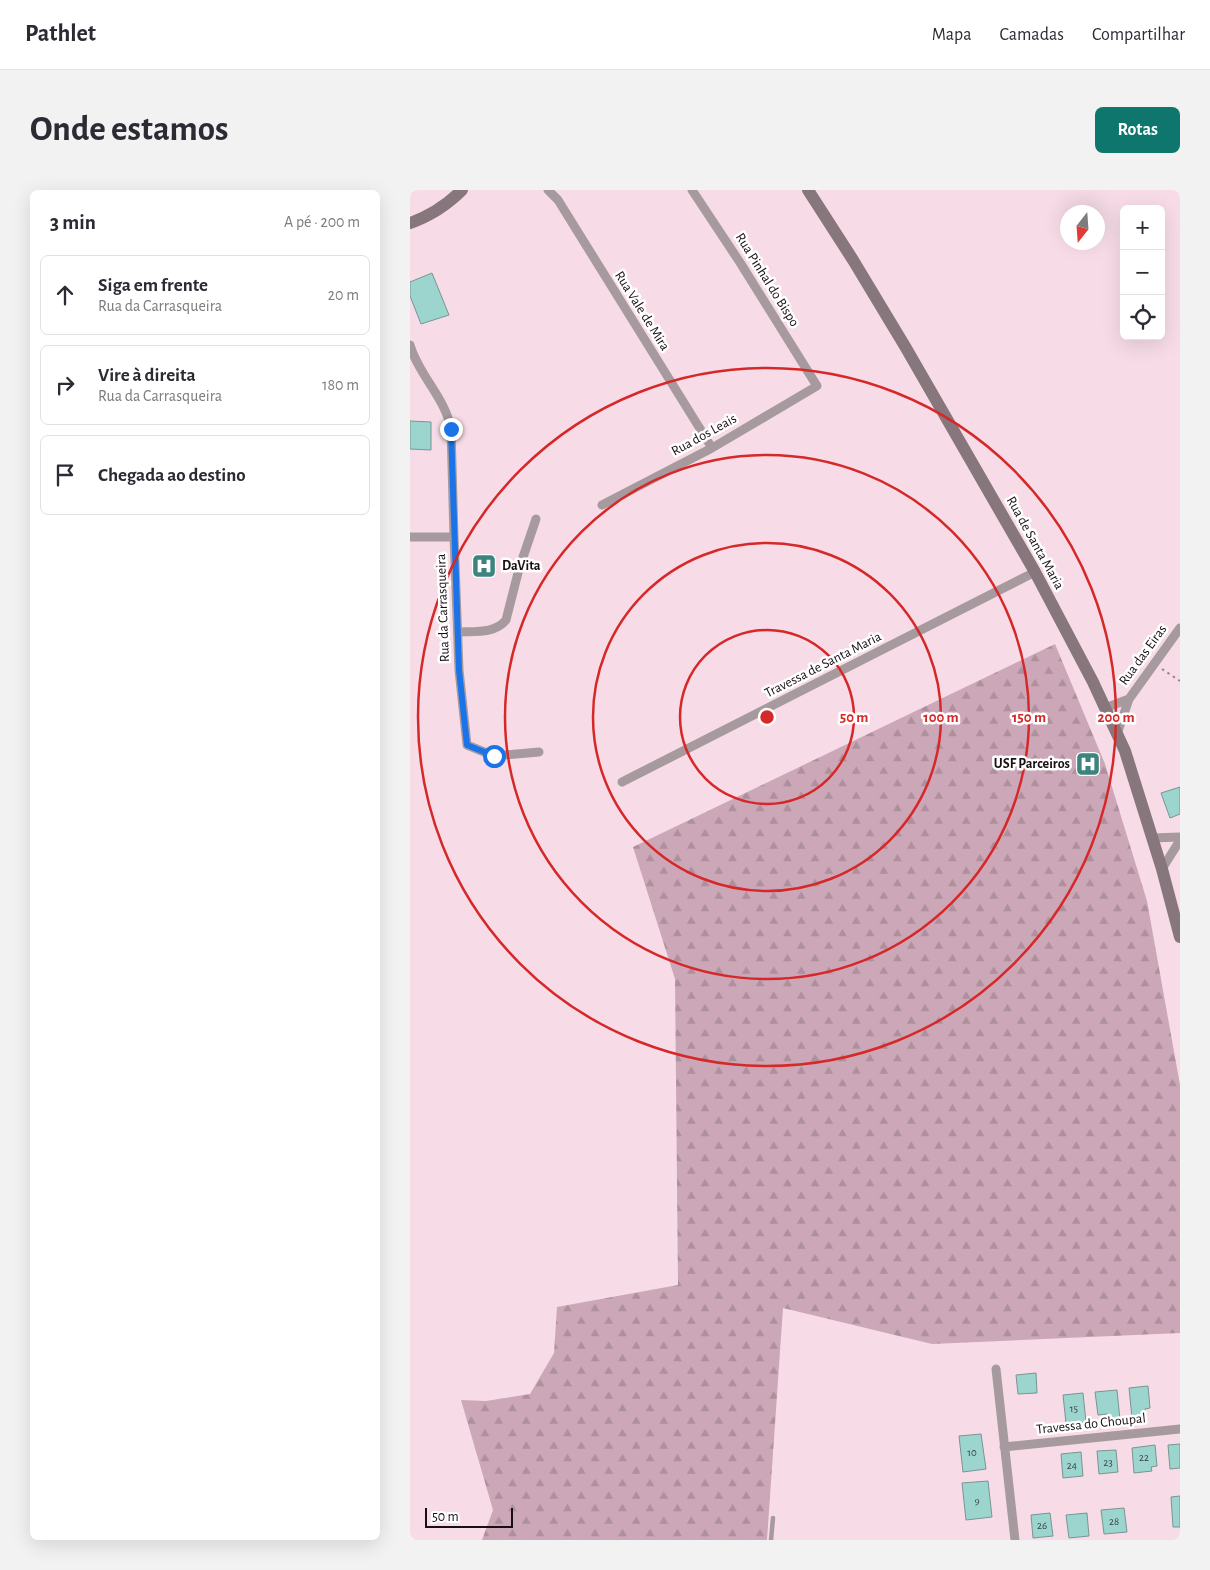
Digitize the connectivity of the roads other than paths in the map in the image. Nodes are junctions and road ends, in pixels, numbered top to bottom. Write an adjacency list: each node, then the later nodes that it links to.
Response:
1 (462, 190): 5 (street)
2 (548, 190): 8 (street, Rua Vale de Mira)
3 (692, 190): 7 (street, Rua Pinhal do Bispo)
4 (808, 190): 13 (street, Rua de Santa Maria)
5 (410, 223)
6 (410, 346): 12 (street, Rua da Carrasqueira)
7 (817, 386): 8 (street, Rua dos Leais)
8 (712, 448): 9 (street, Rua dos Leais)
9 (602, 505)
10 (536, 519): 15 (street)
11 (410, 536): 12 (street)
12 (454, 537): 15 (street, Rua da Carrasqueira)
13 (1035, 572): 17 (street, Rua de Santa Maria); 20 (street, Travessa de Santa Maria)
14 (1180, 628): 16 (street, Rua das Eiras)
15 (458, 632): 19 (street, Rua da Carrasqueira)
16 (1129, 699): 17 (street, Rua das Eiras); 18 (street, Rua das Eiras)
17 (1105, 708): 18 (street, Rua de Santa Maria)
18 (1117, 734): 21 (street, Rua de Santa Maria)
19 (539, 752)
20 (622, 782)
21 (1152, 838): 22 (street); 23 (street, Rua de Santa Maria)
22 (1180, 839): 23 (street)
23 (1162, 869): 24 (street, Rua de Santa Maria)
24 (1180, 937)
25 (996, 1369): 27 (street)
26 (1180, 1429): 27 (street, Travessa do Choupal)
27 (1004, 1447): 30 (street)
28 (773, 1518): 29 (lane)
29 (772, 1540)
30 (1015, 1540)

